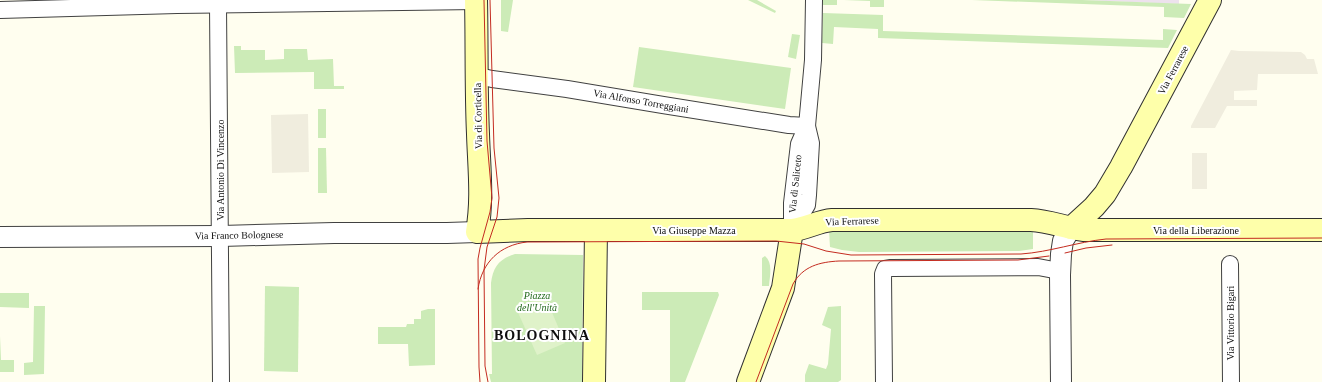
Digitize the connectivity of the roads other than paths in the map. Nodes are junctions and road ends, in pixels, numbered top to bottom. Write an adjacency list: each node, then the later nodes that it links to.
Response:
1 (814, 0): 8 (street, Via di Saliceto)
2 (1210, 0): 9 (main road, Via Ferrarese)
3 (476, 1): 5 (street); 7 (main road, Via di Corticella)
4 (177, 3): 5 (street); 6 (street)
5 (218, 5): 18 (street, Via Antonio Di Vincenzo)
6 (0, 10)
7 (477, 74): 8 (street, Via Alfonso Torreggiani); 17 (main road, Via di Corticella)
8 (807, 126): 14 (street, Via di Saliceto)
9 (1135, 141): 10 (main road, Via Ferrarese); 11 (main road, Via Ferrarese)
10 (1105, 194): 12 (main road, Via Ferrarese); 15 (main road)
11 (1049, 222): 12 (main road, Via Ferrarese); 14 (main road, Via Ferrarese)
12 (1071, 228): 15 (main road, Via della Liberazione); 21 (street)
13 (596, 230): 14 (main road, Via Giuseppe Mazza); 17 (main road); 23 (main road)
14 (792, 230): 24 (main road)
15 (1124, 230): 16 (main road, Via della Liberazione)
16 (1322, 230)
17 (477, 232): 18 (street, Via Franco Bolognese)
18 (221, 236): 19 (street, Via Franco Bolognese); 22 (street, Via Antonio Di Vincenzo)
19 (0, 237)
20 (1230, 264): 27 (street, Via Vittorio Bigari)
21 (1060, 275): 25 (street); 26 (street)
22 (221, 382)
23 (594, 382)
24 (748, 382)
25 (884, 382)
26 (1061, 382)
27 (1231, 382)

